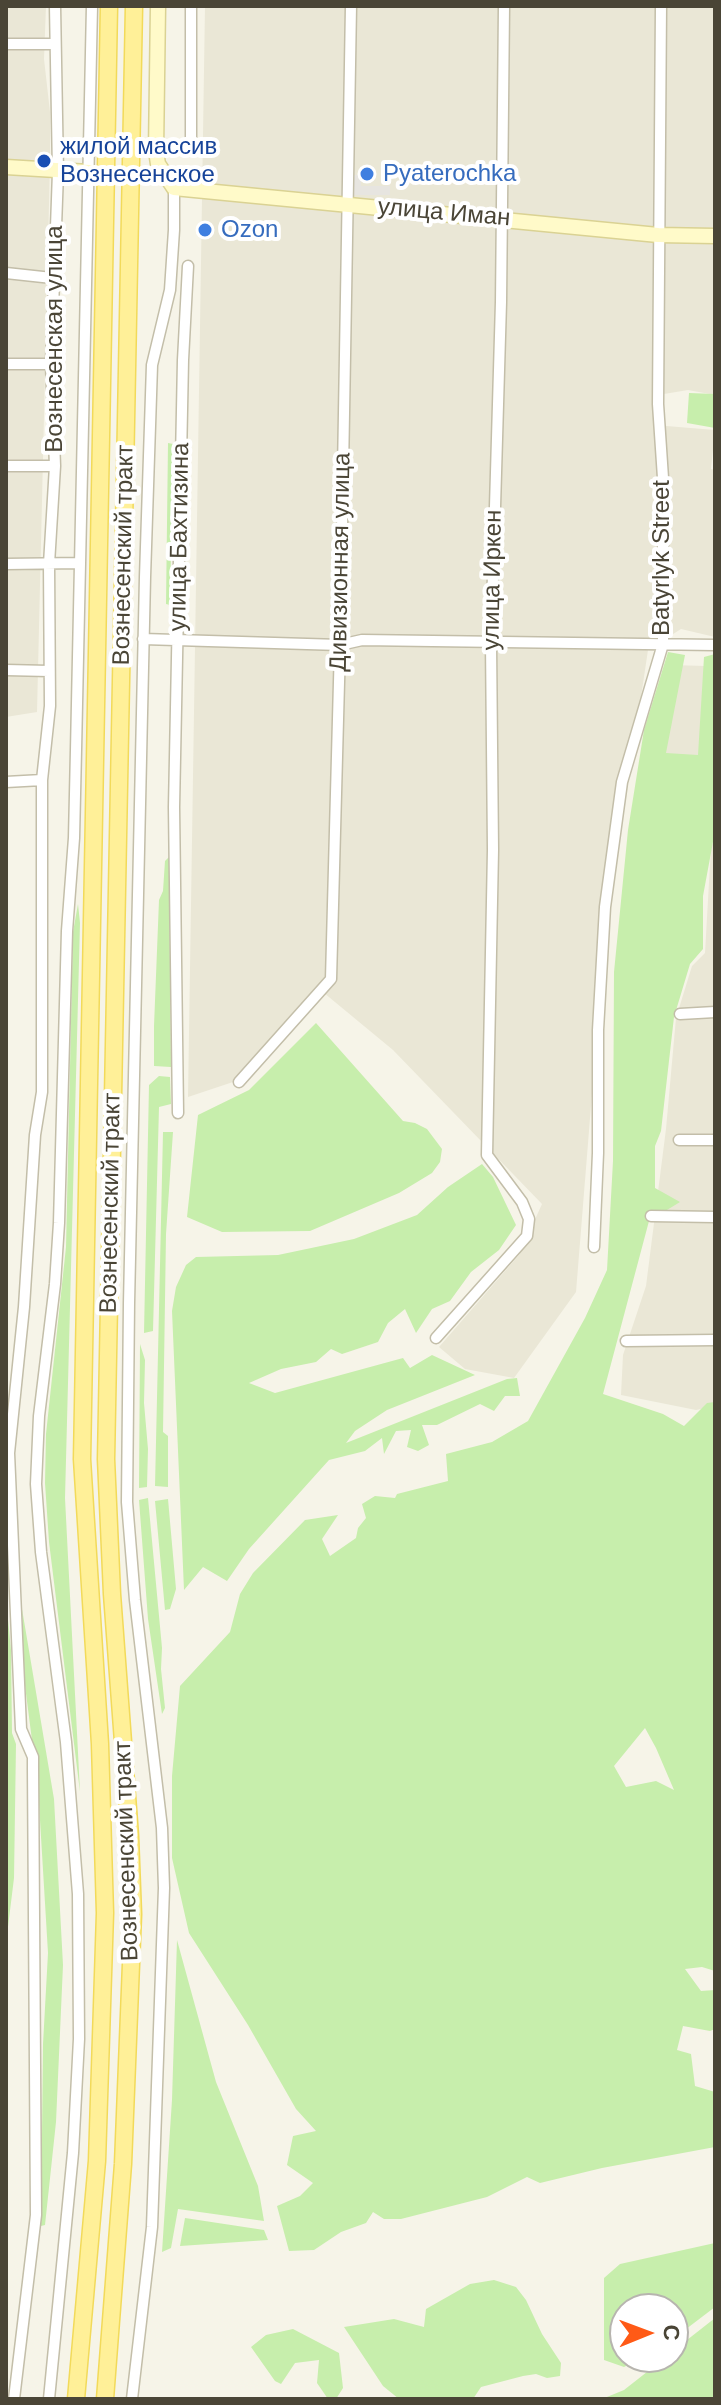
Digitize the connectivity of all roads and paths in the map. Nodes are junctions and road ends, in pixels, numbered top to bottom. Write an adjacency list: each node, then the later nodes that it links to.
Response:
1 (55, 6): 11 (street, Вознесенская улица)
2 (92, 6): 15 (street)
3 (109, 6): 55 (main road, Вознесенский тракт)
4 (134, 6): 56 (main road, Вознесенский тракт)
5 (158, 6): 16 (street)
6 (191, 6): 12 (street)
7 (351, 6): 17 (street, Дивизионная улица)
8 (504, 6): 18 (street, улица Иркен)
9 (661, 6): 19 (street, Batyrlyk Street)
10 (6, 44): 11 (street)
11 (55, 44): 14 (street, Вознесенская улица)
12 (191, 140)
13 (6, 167): 14 (street)
14 (58, 172): 15 (street); 23 (street, Вознесенская улица)
15 (89, 172): 28 (street)
16 (174, 188): 17 (street, улица Иман); 32 (street)
17 (349, 204): 18 (street, улица Иман); 35 (street, Дивизионная улица)
18 (500, 218): 19 (street, улица Иман); 33 (street, улица Иркен)
19 (658, 235): 20 (street, улица Иман); 34 (street, Batyrlyk Street)
20 (715, 236)
21 (188, 266): 31 (street, улица Бахтизина)
22 (6, 273): 23 (street)
23 (52, 278): 25 (street, Вознесенская улица)
24 (6, 364): 25 (street)
25 (51, 364): 27 (street, Вознесенская улица)
26 (6, 466): 27 (street)
27 (55, 466): 30 (street, Вознесенская улица)
28 (80, 563): 30 (street); 54 (street)
29 (6, 564): 30 (street)
30 (49, 564): 38 (street, Вознесенская улица)
31 (178, 638): 32 (street); 35 (street); 44 (street, улица Бахтизина)
32 (143, 639): 57 (street)
33 (491, 643): 34 (street); 35 (street); 50 (street, улица Иркен)
34 (663, 644): 36 (street); 49 (street, Batyrlyk Street)
35 (340, 645): 43 (street, Дивизионная улица)
36 (715, 645)
37 (6, 670): 38 (street)
38 (49, 671): 39 (street, Вознесенская улица)
39 (42, 780): 40 (street); 53 (street, Вознесенская улица)
40 (6, 782)
41 (715, 1012): 42 (street)
42 (680, 1014)
43 (239, 1082)
44 (178, 1113)
45 (679, 1140): 46 (street)
46 (715, 1140)
47 (651, 1216): 48 (street)
48 (715, 1217)
49 (594, 1247)
50 (436, 1338)
51 (715, 1340): 52 (street)
52 (626, 1341)
53 (14, 2399)
54 (49, 2399)
55 (76, 2399)
56 (105, 2399)
57 (132, 2399)

